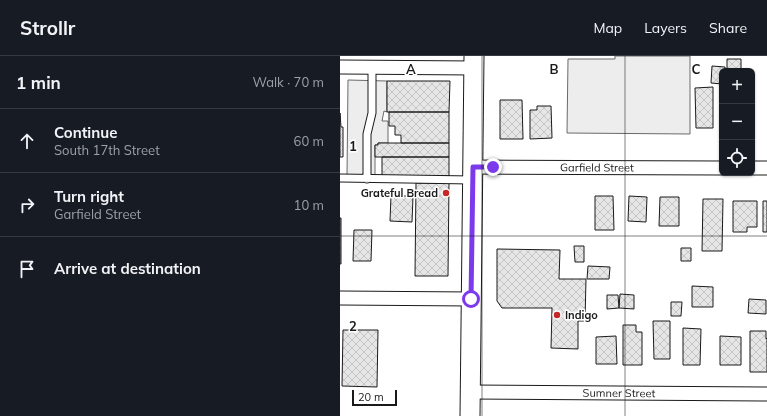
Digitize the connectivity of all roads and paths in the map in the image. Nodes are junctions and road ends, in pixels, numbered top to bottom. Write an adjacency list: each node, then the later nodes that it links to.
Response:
1 (474, 62): 3 (street); 7 (main road)
2 (340, 67): 3 (street)
3 (372, 67): 9 (lane)
4 (719, 168): 7 (street, Garfield Street)
5 (755, 168): 6 (street)
6 (767, 168)
7 (473, 174): 9 (lane); 11 (main road)
8 (340, 178): 9 (lane)
9 (367, 179)
10 (340, 298): 11 (street)
11 (471, 299): 12 (main road)
12 (470, 392): 13 (street, Sumner Street); 14 (main road)
13 (767, 394)
14 (470, 416)

